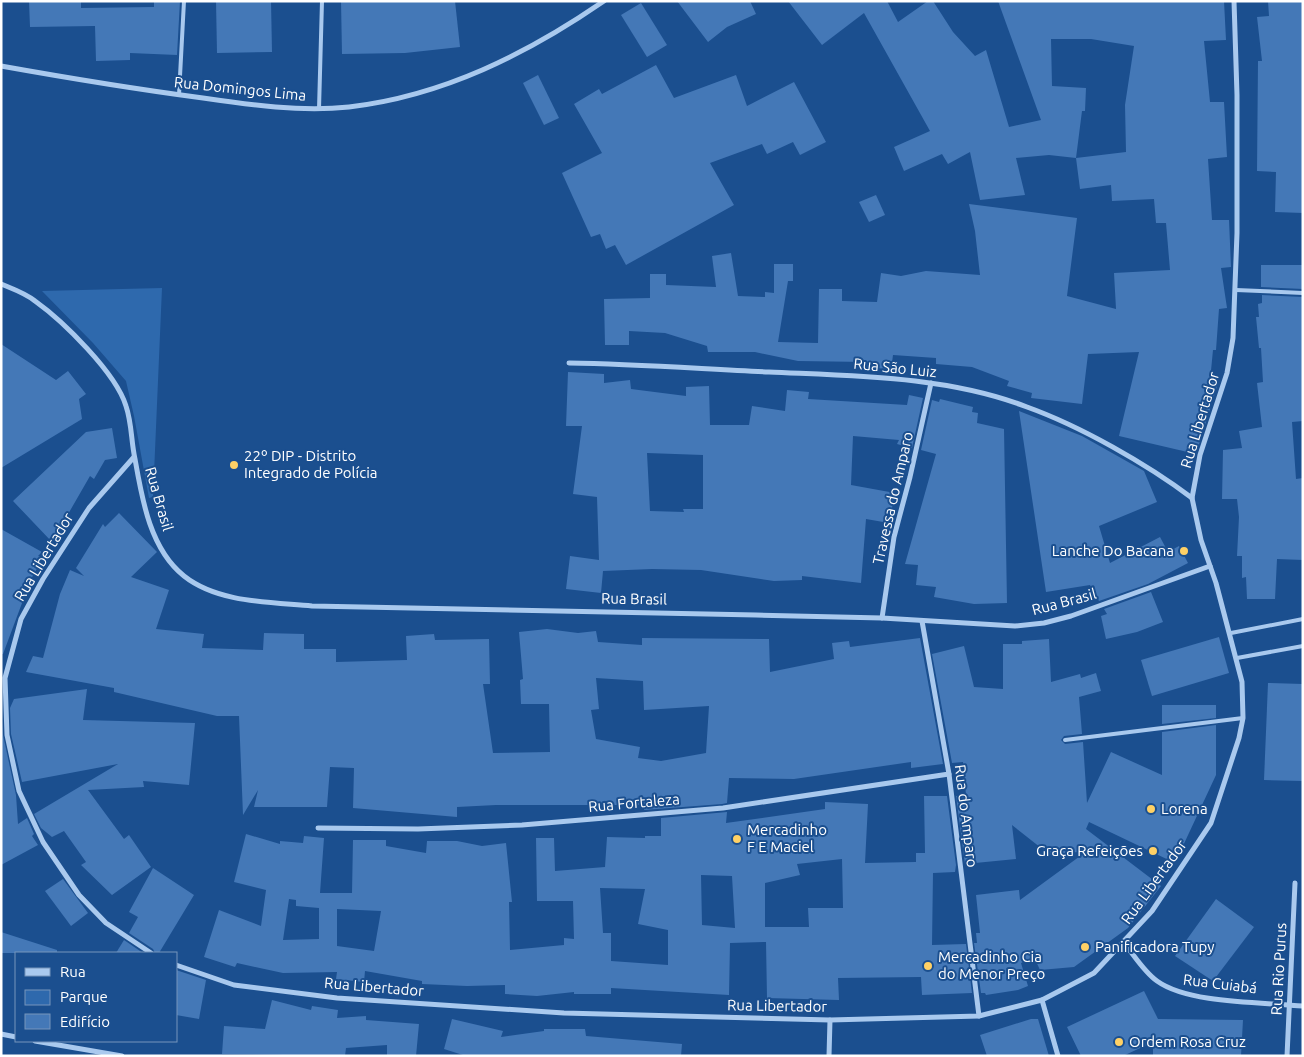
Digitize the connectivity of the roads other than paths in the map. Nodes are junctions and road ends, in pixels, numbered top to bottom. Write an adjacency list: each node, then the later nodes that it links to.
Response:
1 (184, 1): 6 (lane)
2 (322, 1): 7 (lane)
3 (604, 1): 7 (street, Rua Domingos Lima)
4 (1234, 1): 9 (street, Rua Libertador)
5 (1, 66): 6 (street, Rua Domingos Lima)
6 (179, 95): 7 (street, Rua Domingos Lima)
7 (319, 109)
8 (1, 284): 13 (street)
9 (1236, 290): 10 (lane); 14 (street, Rua Libertador)
10 (1303, 293)
11 (569, 363): 12 (street, Rua São Luiz)
12 (930, 383): 14 (street, Rua São Luiz); 16 (street, Travessa do Amparo)
13 (134, 458): 16 (street, Rua Brasil); 28 (street, Rua Libertador)
14 (1192, 498): 15 (street, Rua Libertador)
15 (1210, 566): 18 (street, Rua Brasil); 19 (street, Rua Libertador)
16 (882, 618): 18 (street, Rua Brasil)
17 (1303, 618): 19 (lane)
18 (922, 621): 24 (street, Rua do Amparo)
19 (1231, 632): 21 (street, Rua Libertador)
20 (1303, 646): 21 (lane)
21 (1236, 658): 22 (street, Rua Libertador)
22 (1243, 718): 23 (lane); 27 (street, Rua Libertador)
23 (1065, 740)
24 (949, 774): 25 (street, Rua Fortaleza); 33 (street, Rua do Amparo)
25 (318, 828)
26 (1295, 883): 31 (street, Rua Rio Purus)
27 (1124, 943): 30 (street, Rua Libertador); 31 (street, Rua Cuiabá)
28 (150, 952)
29 (178, 966): 34 (street, Rua Libertador)
30 (1042, 1000): 33 (street, Rua Libertador); 40 (street)
31 (1289, 1004): 32 (street, Rua Cuiabá); 41 (street, Rua Rio Purus)
32 (1303, 1006)
33 (979, 1016): 34 (street, Rua Libertador)
34 (830, 1020): 39 (street)
35 (1, 1034): 36 (street)
36 (15, 1037)
37 (41, 1042): 38 (street)
38 (122, 1056)
39 (829, 1056)
40 (1058, 1056)
41 (1287, 1056)

